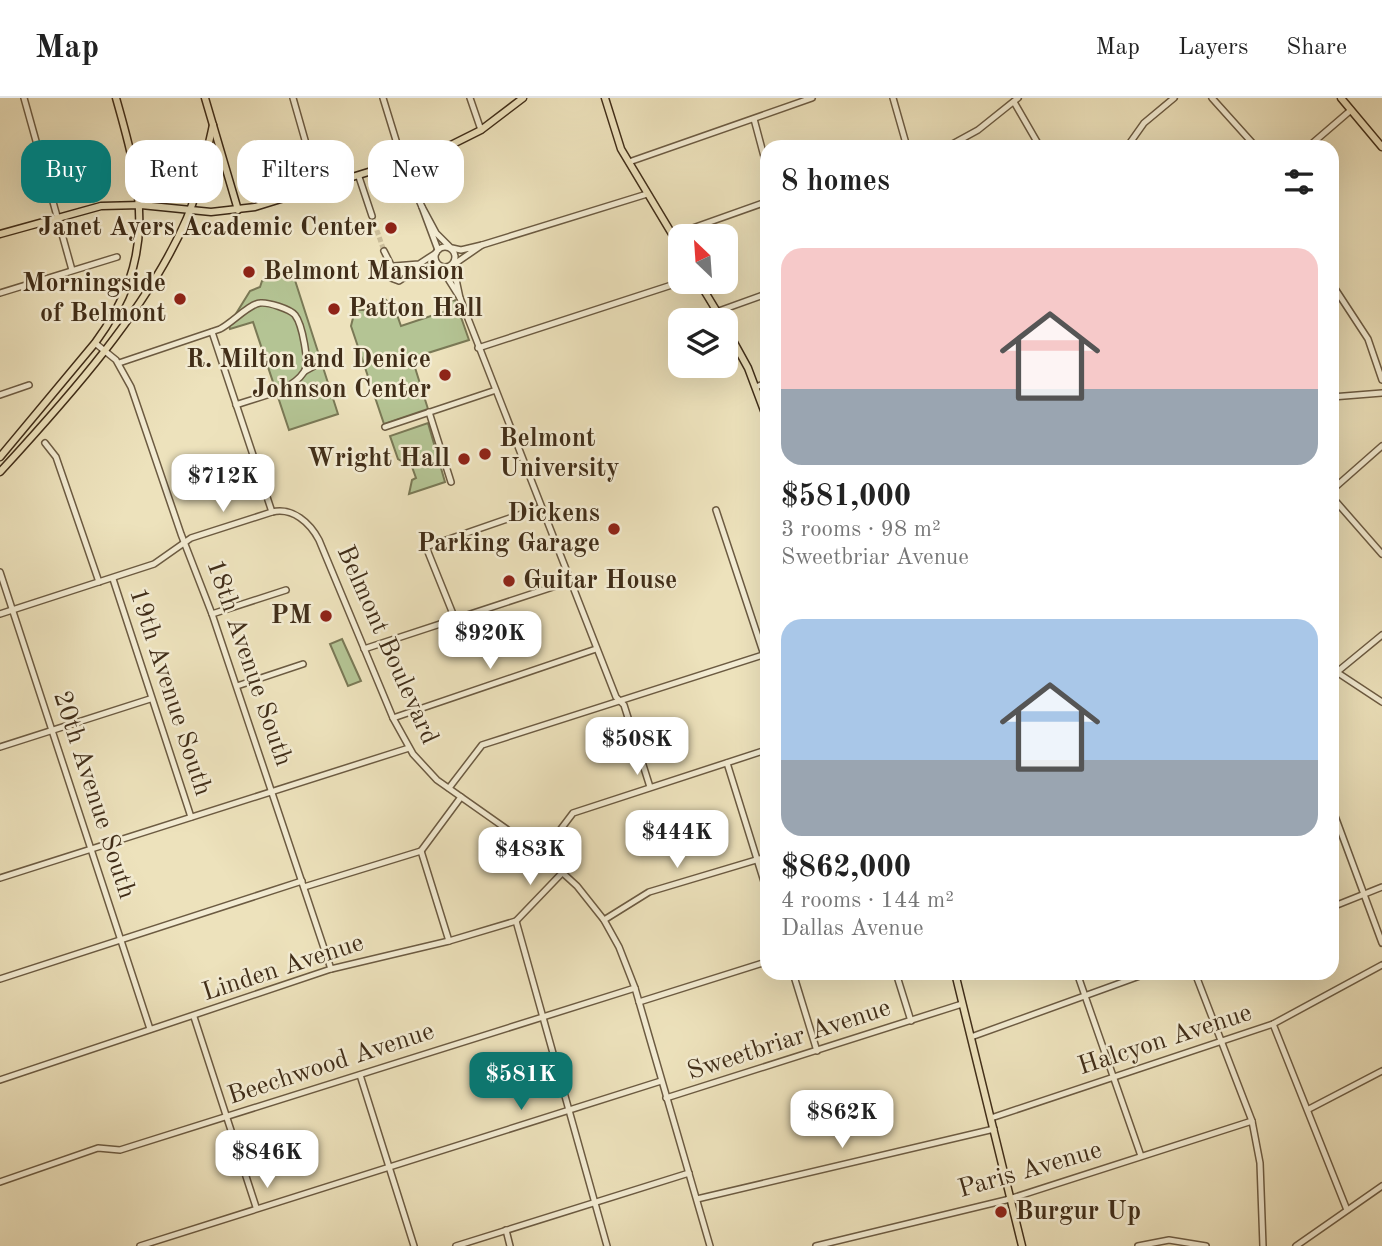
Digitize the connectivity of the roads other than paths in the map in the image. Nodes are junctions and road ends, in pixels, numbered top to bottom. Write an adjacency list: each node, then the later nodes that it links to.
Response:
1 (23, 98): 45 (street)
2 (116, 98): 19 (main road)
3 (205, 98): 17 (main road)
4 (293, 98): 21 (street)
5 (383, 98): 22 (street)
6 (470, 98): 18 (street)
7 (523, 98): 18 (main road)
8 (605, 98): 32 (main road)
9 (811, 98): 16 (street)
10 (893, 98): 24 (street)
11 (1174, 98): 27 (street)
12 (1212, 98): 28 (street)
13 (1341, 98): 15 (main road)
14 (1016, 100): 25 (street); 26 (street)
15 (1351, 110): 29 (street); 31 (main road)
16 (754, 119): 30 (street); 32 (street)
17 (213, 125): 20 (main road); 44 (main road)
18 (481, 130): 23 (main road)
19 (128, 140)
20 (210, 140)
21 (305, 140)
22 (396, 140)
23 (461, 140)
24 (905, 140)
25 (960, 140)
26 (1036, 140)
27 (1132, 140)
28 (1250, 140)
29 (1316, 140)
30 (760, 142)
31 (1382, 147)
32 (629, 162): 36 (main road)
33 (368, 174): 34 (main road)
34 (359, 177): 35 (main road); 46 (street)
35 (354, 178)
36 (647, 194): 48 (main road); 50 (street)
37 (191, 203): 43 (main road)
38 (265, 203): 44 (main road)
39 (420, 203): 42 (street)
40 (760, 204): 47 (street)
41 (141, 205): 43 (main road); 45 (main road); 67 (main road)
42 (422, 207): 51 (street); 53 (street)
43 (189, 210): 44 (main road); 69 (main road)
44 (238, 210)
45 (58, 215): 49 (main road); 58 (street)
46 (372, 216)
47 (704, 224)
48 (668, 227)
49 (0, 234)
50 (482, 245): 51 (street); 55 (street)
51 (451, 248): 53 (street); 55 (street)
52 (384, 251): 56 (street)
53 (437, 251): 56 (street); 57 (street)
54 (117, 257): 58 (street)
55 (454, 263): 57 (street); 64 (street)
56 (395, 266): 59 (street); 59 (street)
57 (440, 266): 59 (street); 64 (street)
58 (72, 270): 61 (street)
59 (400, 281)
60 (668, 286): 68 (street)
61 (0, 293)
62 (1339, 295): 72 (street)
63 (760, 296): 65 (street)
64 (460, 298): 68 (street)
65 (727, 308)
66 (212, 332): 71 (street); 81 (street); 81 (street)
67 (95, 343): 69 (street, 18th Avenue South); 86 (main road)
68 (478, 348): 76 (street)
69 (103, 349): 71 (street, 18th Avenue South); 87 (main road)
70 (738, 352): 75 (main road)
71 (119, 363): 94 (street, 18th Avenue South)
72 (1382, 380)
73 (29, 385): 78 (street)
74 (760, 385): 75 (street)
75 (756, 387): 80 (main road)
76 (494, 391): 82 (street); 91 (street)
77 (1382, 393): 79 (street)
78 (0, 395)
79 (1339, 396)
80 (760, 399)
81 (236, 405): 93 (street)
82 (429, 412): 83 (street); 88 (street)
83 (385, 427)
84 (46, 443): 99 (street, 19th Avenue South)
85 (1382, 446): 89 (street)
86 (0, 457)
87 (0, 471)
88 (451, 482)
89 (1339, 484)
90 (1339, 505): 95 (street)
91 (539, 508): 98 (street); 104 (street)
92 (716, 510): 106 (street)
93 (272, 512): 94 (street); 107 (street, Belmont Boulevard)
94 (185, 541): 97 (street); 103 (street, 18th Avenue South)
95 (1382, 554)
96 (0, 572): 101 (street, 20th Avenue South)
97 (113, 579): 99 (street); 114 (street, 19th Avenue South)
98 (568, 582): 104 (street); 108 (street)
99 (99, 583): 101 (street)
100 (286, 590): 103 (street)
101 (12, 610): 102 (street); 118 (street, 20th Avenue South)
102 (0, 614)
103 (212, 614): 113 (street, 18th Avenue South)
104 (455, 619): 107 (street)
105 (1382, 635): 111 (street)
106 (760, 640)
107 (364, 649): 117 (street, Belmont Boulevard)
108 (596, 649): 115 (street); 117 (street)
109 (760, 657): 115 (street)
110 (303, 664): 113 (street)
111 (1339, 667)
112 (1339, 674): 116 (street)
113 (237, 686): 125 (street, 18th Avenue South)
114 (150, 699): 118 (street); 127 (street, 19th Avenue South)
115 (620, 700): 123 (street); 124 (street)
116 (1382, 702)
117 (393, 718): 120 (street, Belmont Boulevard)
118 (53, 731): 119 (street); 129 (street, 20th Avenue South)
119 (0, 747)
120 (408, 748): 124 (street, Belmont Boulevard); 125 (street)
121 (760, 752): 122 (street)
122 (727, 762): 123 (street); 133 (street)
123 (650, 787): 131 (street)
124 (449, 788): 126 (street, Belmont Boulevard)
125 (273, 792): 127 (street); 137 (street, 18th Avenue South)
126 (461, 797): 130 (street); 131 (street, Belmont Boulevard)
127 (191, 817): 129 (street)
128 (1339, 828): 139 (street)
129 (92, 849): 136 (street); 143 (street, 20th Avenue South)
130 (421, 851): 137 (street); 144 (street)
131 (542, 855): 135 (street, Belmont Boulevard)
132 (760, 859): 133 (street)
133 (757, 860): 134 (street); 141 (street)
134 (760, 869)
135 (563, 873): 141 (street, Belmont Boulevard); 142 (street, Linden Avenue)
136 (0, 878)
137 (303, 884): 143 (street); 148 (street, 18th Avenue South)
138 (1382, 887): 139 (street)
139 (1366, 895): 140 (street); 145 (street)
140 (1339, 905)
141 (604, 920): 156 (street, Belmont Boulevard)
142 (516, 921): 144 (street, Linden Avenue); 161 (street)
143 (122, 939): 149 (street); 164 (street, 20th Avenue South)
144 (449, 942): 148 (street, Linden Avenue)
145 (1382, 943)
146 (760, 964): 158 (street)
147 (1382, 965): 163 (street, Halcyon Avenue)
148 (331, 970): 160 (street, Linden Avenue)
149 (0, 979)
150 (795, 980): 167 (street)
151 (898, 980): 162 (street)
152 (957, 980): 159 (main road)
153 (1079, 980): 157 (street)
154 (1130, 980): 157 (street)
155 (1198, 980): 166 (street)
156 (635, 988): 158 (street, Belmont Boulevard); 161 (street, Beechwood Avenue)
157 (1085, 997): 165 (street); 170 (street)
158 (639, 1002): 172 (street, Belmont Boulevard)
159 (962, 1004): 162 (street, Sweetbriar Avenue); 165 (main road)
160 (194, 1017): 164 (street, Linden Avenue); 176 (street)
161 (541, 1018): 169 (street, Beechwood Avenue); 175 (street)
162 (911, 1021): 167 (street, Sweetbriar Avenue)
163 (1273, 1024): 166 (street, Halcyon Avenue); 174 (street)
164 (150, 1029): 171 (street, Linden Avenue)
165 (971, 1037): 177 (main road)
166 (1222, 1042): 170 (street, Halcyon Avenue); 178 (street)
167 (817, 1051): 173 (street, Sweetbriar Avenue)
168 (1382, 1071): 174 (street)
169 (360, 1075): 176 (street, Beechwood Avenue); 181 (street)
170 (1114, 1077): 177 (street, Halcyon Avenue); 180 (street)
171 (0, 1080)
172 (661, 1081): 173 (street, Belmont Boulevard); 175 (street, Sweetbriar Avenue)
173 (666, 1098): 182 (street, Belmont Boulevard)
174 (1309, 1109): 189 (street)
175 (567, 1111): 181 (street, Sweetbriar Avenue); 187 (street)
176 (228, 1116): 183 (street, Beechwood Avenue); 188 (street)
177 (991, 1118): 179 (main road)
178 (1252, 1121): 180 (street, Paris Avenue); 202 (street)
179 (994, 1129): 185 (street); 186 (main road)
180 (1141, 1156): 186 (street, Paris Avenue)
181 (388, 1168): 188 (street, Sweetbriar Avenue); 193 (street)
182 (689, 1173): 185 (street, Belmont Boulevard); 187 (street)
183 (0, 1182)
184 (1382, 1185): 189 (street)
185 (697, 1199): 197 (street, Belmont Boulevard)
186 (1011, 1199): 198 (street, Paris Avenue); 199 (main road)
187 (594, 1203): 190 (street); 196 (street)
188 (256, 1207): 191 (street, Sweetbriar Avenue)
189 (1348, 1210): 203 (street)
190 (506, 1230): 194 (street); 195 (street)
191 (155, 1244): 192 (street, Sweetbriar Avenue)
192 (140, 1246)
193 (414, 1246)
194 (456, 1246)
195 (510, 1246)
196 (607, 1246)
197 (710, 1246)
198 (816, 1246)
199 (1022, 1246)
200 (1138, 1246): 201 (street)
201 (1206, 1246)
202 (1263, 1246)
203 (1296, 1246)

